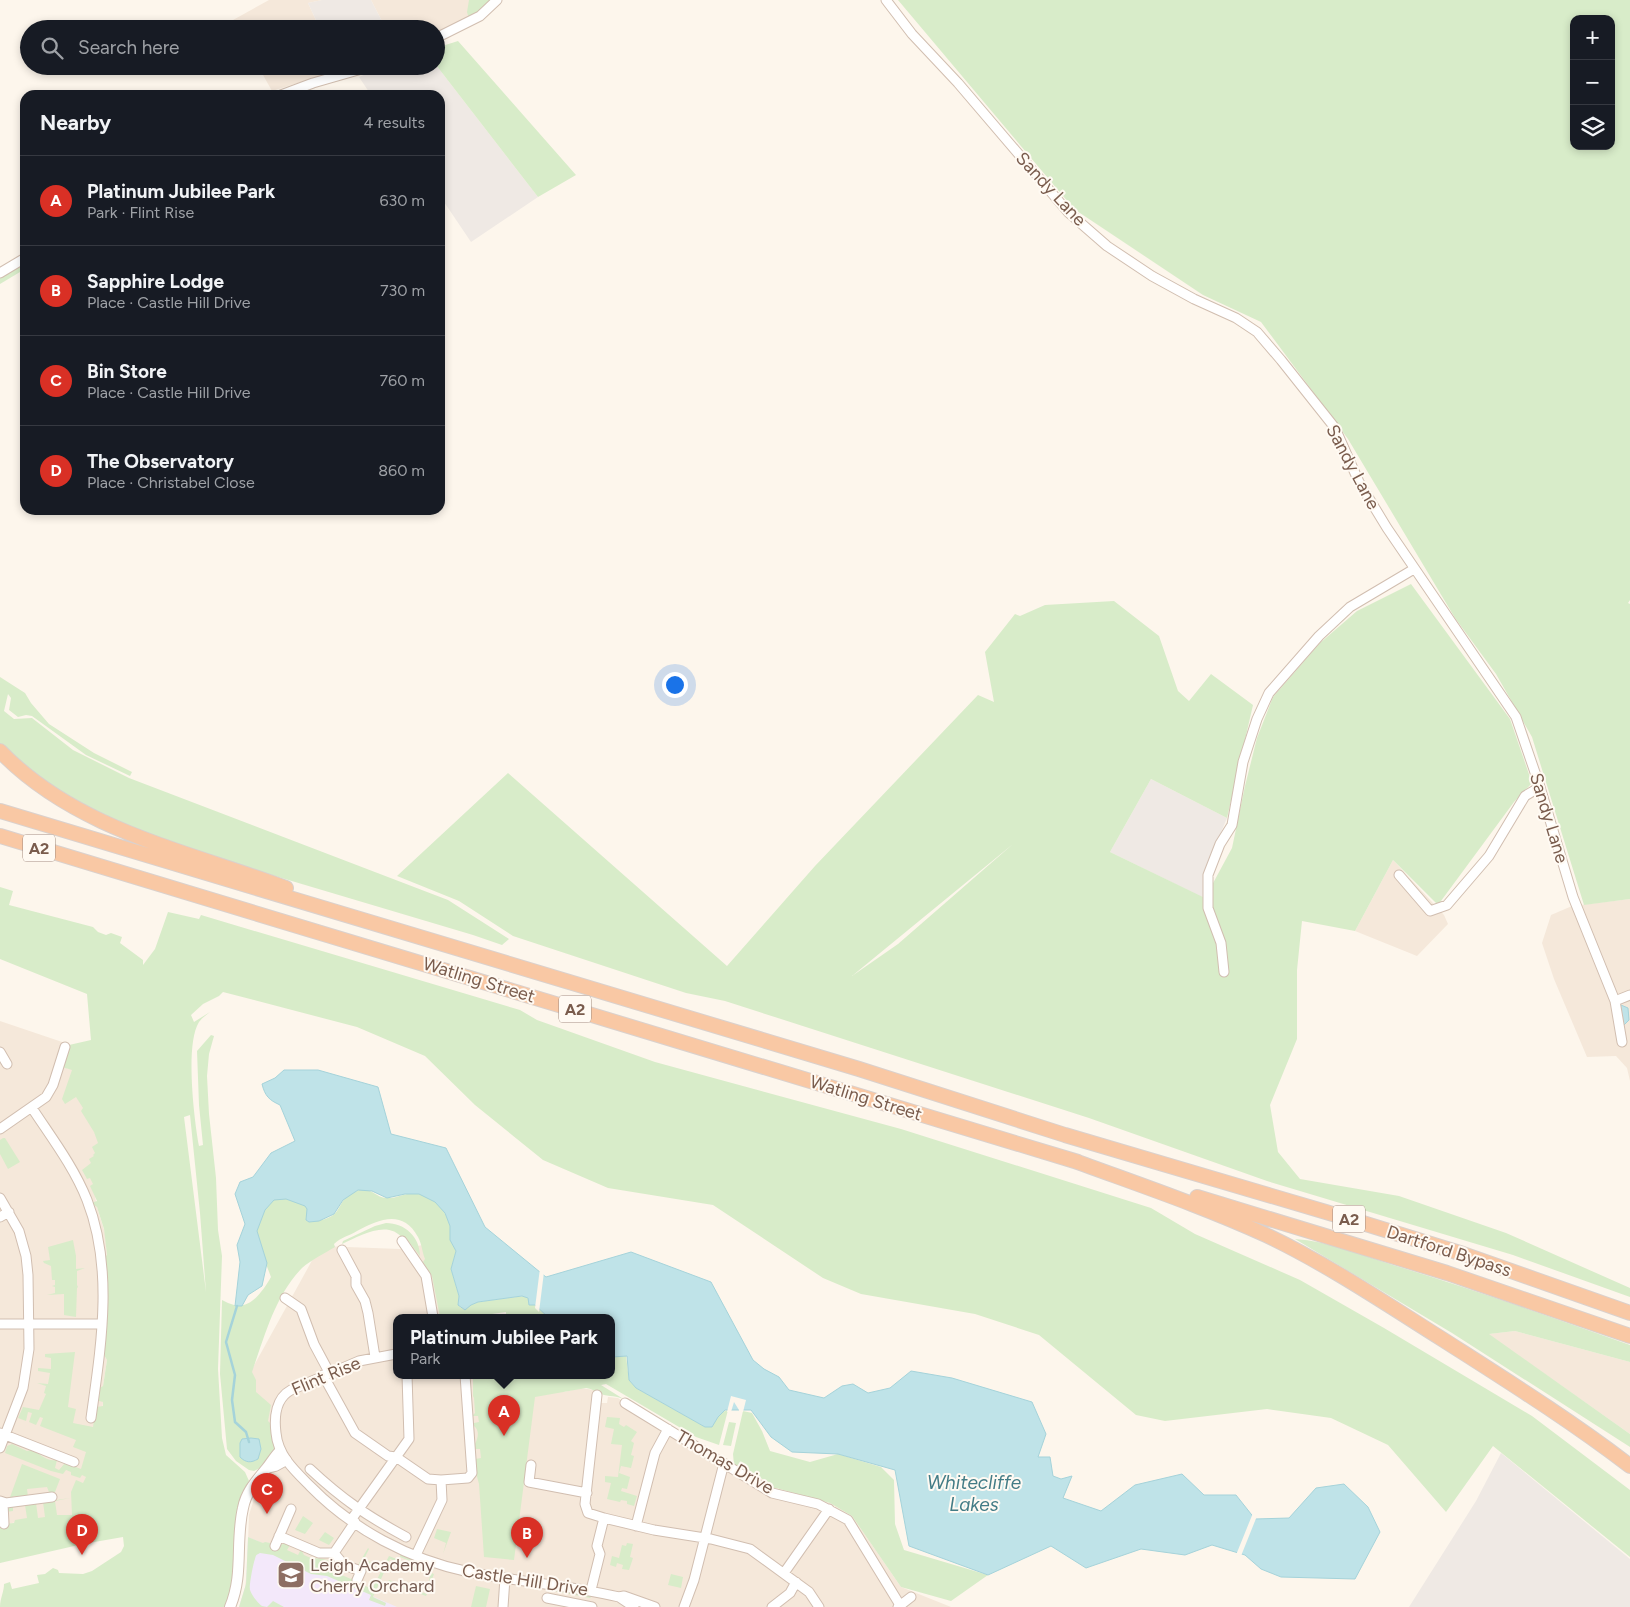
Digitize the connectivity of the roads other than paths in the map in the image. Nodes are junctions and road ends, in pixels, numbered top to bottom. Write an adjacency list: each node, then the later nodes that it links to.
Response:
1 (497, 0): 3 (street)
2 (886, 0): 8 (street, Sandy Lane)
3 (445, 34)
4 (341, 75): 5 (street)
5 (294, 90)
6 (20, 261): 7 (street)
7 (0, 273)
8 (1414, 569): 10 (street, Sandy Lane); 17 (street)
9 (0, 751): 16 (highway)
10 (1540, 787): 15 (street); 19 (street, Sandy Lane)
11 (0, 811): 16 (highway, Watling Street / A2)
12 (0, 836): 14 (highway, Watling Street / A2)
13 (0, 840): 14 (highway)
14 (78, 860): 27 (highway, Watling Street / A2)
15 (1399, 875)
16 (406, 933): 26 (highway, Watling Street / A2)
17 (1224, 972)
18 (1630, 995): 19 (street)
19 (1615, 1001): 20 (street, Sandy Lane)
20 (1622, 1042)
21 (66, 1047): 24 (street)
22 (0, 1052): 23 (street)
23 (7, 1064)
24 (32, 1108): 25 (street); 38 (street)
25 (0, 1129)
26 (1065, 1135): 34 (highway, Dartford Bypass / A2)
27 (1077, 1162): 39 (highway, Dartford Bypass / A2); 56 (highway, A2)
28 (0, 1198): 29 (street)
29 (9, 1212): 30 (street); 37 (street)
30 (0, 1217)
31 (402, 1240): 35 (street)
32 (342, 1250): 41 (street)
33 (285, 1298): 42 (street)
34 (1630, 1312)
35 (432, 1314)
36 (0, 1324): 37 (street)
37 (29, 1324): 38 (street); 49 (street)
38 (102, 1324): 47 (street)
39 (1630, 1336)
40 (393, 1355): 41 (street, Flint Rise)
41 (375, 1358): 42 (street, Flint Rise)
42 (326, 1374): 51 (street, Flint Rise); 52 (street)
43 (407, 1379): 52 (street)
44 (465, 1379): 58 (street)
45 (597, 1395): 59 (street)
46 (626, 1403): 48 (street, Thomas Drive)
47 (90, 1418)
48 (668, 1429): 54 (street, Thomas Drive); 68 (street)
49 (2, 1434): 50 (street); 53 (street)
50 (0, 1448)
51 (283, 1456): 66 (street, Castle Hill Drive); 84 (street)
52 (396, 1458): 58 (street); 64 (street)
53 (74, 1462)
54 (724, 1463): 63 (street, Thomas Drive); 71 (street)
55 (531, 1465): 59 (street)
56 (1630, 1466)
57 (310, 1469): 64 (street)
58 (441, 1480): 74 (street)
59 (588, 1493): 65 (street)
60 (52, 1497): 61 (street)
61 (2, 1502): 67 (street)
62 (291, 1509): 69 (street)
63 (829, 1509): 75 (street); 83 (street, Thomas Drive)
64 (359, 1510): 66 (street); 70 (street)
65 (604, 1518): 68 (street); 79 (street)
66 (353, 1521): 73 (street); 74 (street, Castle Hill Drive)
67 (4, 1524)
68 (636, 1526): 71 (street)
69 (279, 1536): 72 (street); 73 (street)
70 (406, 1537)
71 (704, 1539): 75 (street); 89 (street)
72 (275, 1546)
73 (334, 1553): 77 (street)
74 (416, 1555): 76 (street, Castle Hill Drive)
75 (784, 1573): 78 (street)
76 (504, 1578): 79 (street, Castle Hill Drive); 85 (street)
77 (357, 1580)
78 (796, 1582): 90 (street); 91 (street)
79 (591, 1590): 80 (street, Castle Hill Drive)
80 (619, 1597): 87 (street, Castle Hill Drive); 88 (street, Castle Hill Drive)
81 (911, 1597): 83 (street)
82 (547, 1598): 86 (street)
83 (899, 1606)
84 (230, 1607)
85 (503, 1607)
86 (590, 1607)
87 (634, 1607)
88 (655, 1607)
89 (684, 1607)
90 (772, 1607)
91 (820, 1607)

